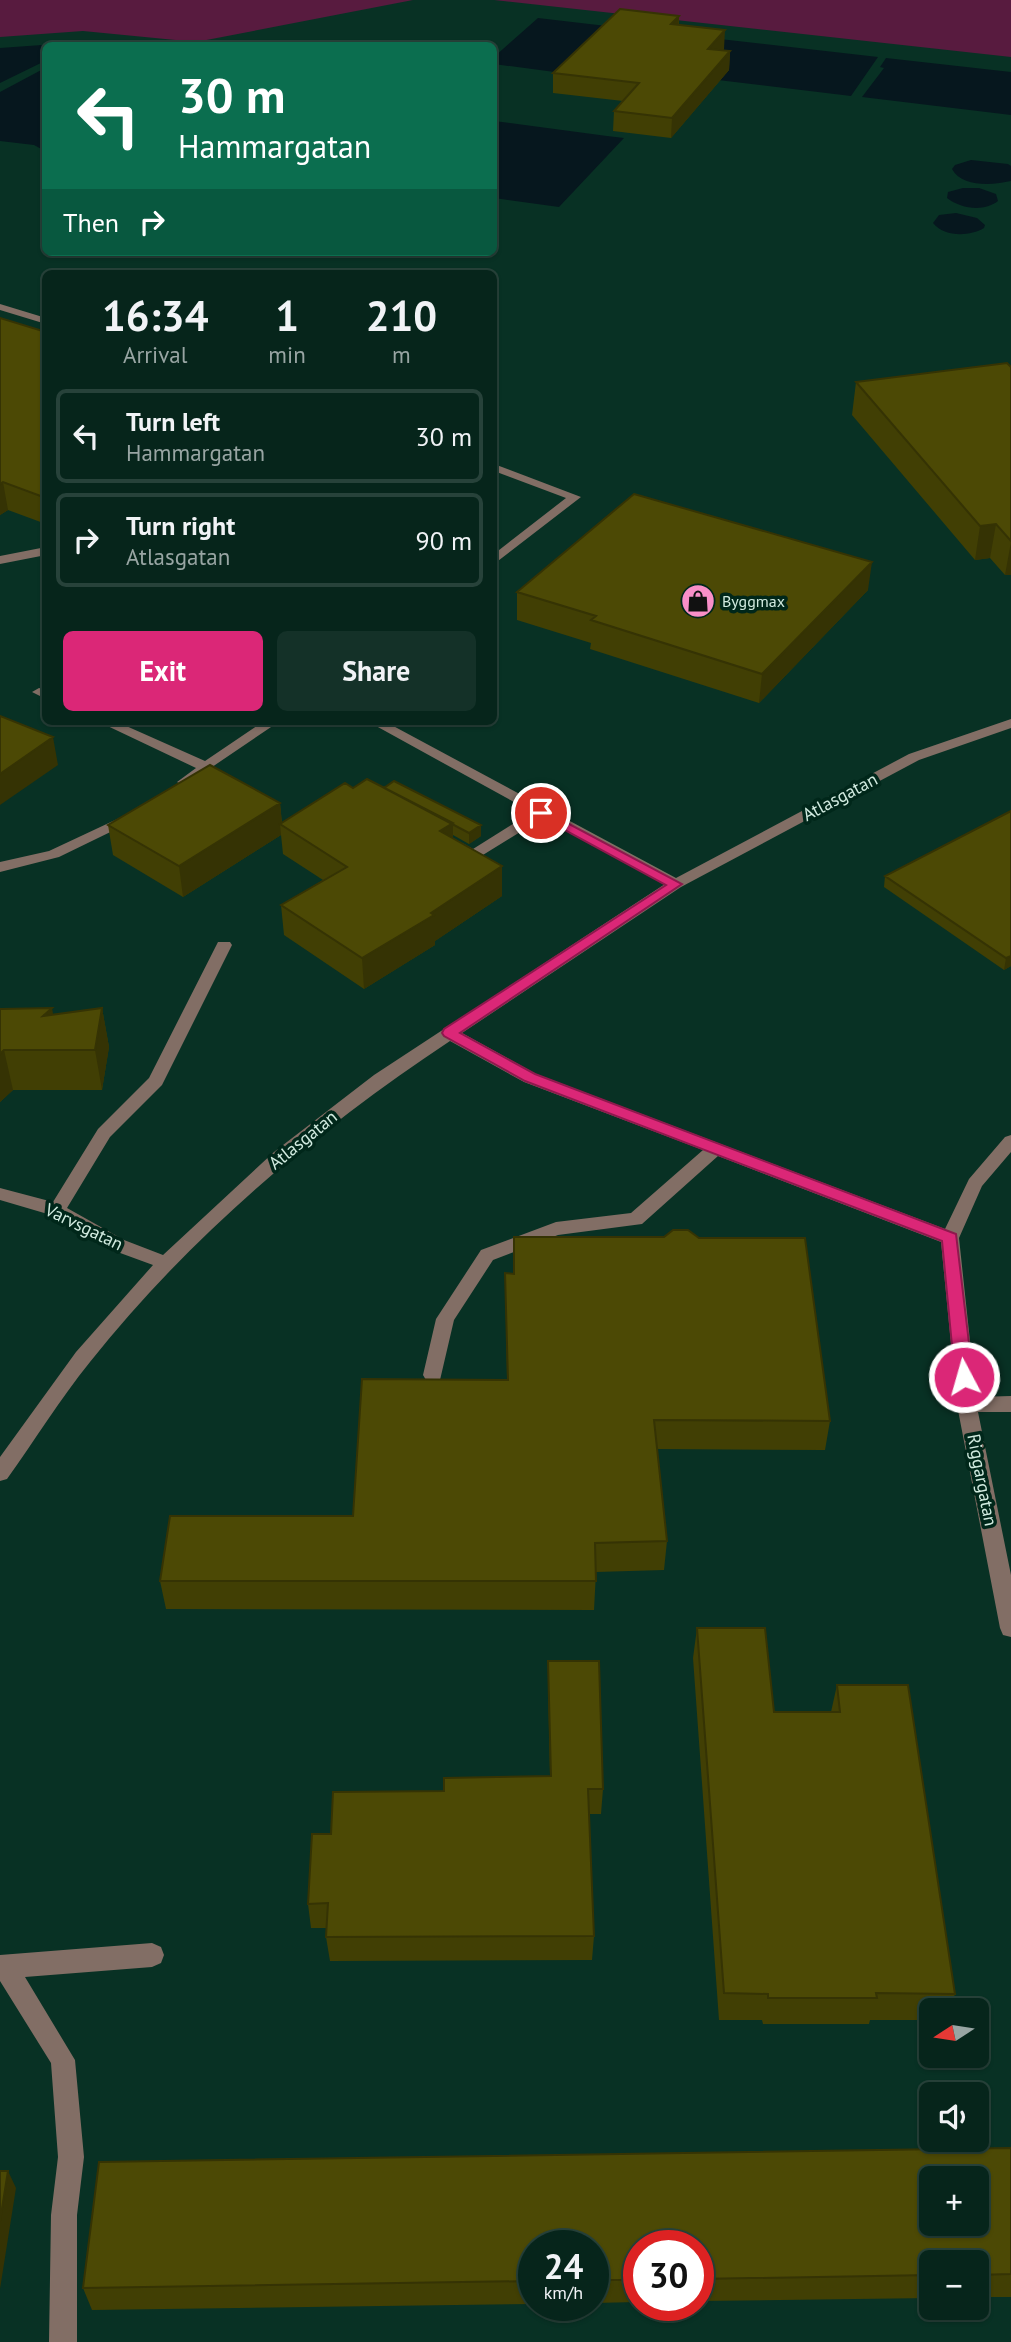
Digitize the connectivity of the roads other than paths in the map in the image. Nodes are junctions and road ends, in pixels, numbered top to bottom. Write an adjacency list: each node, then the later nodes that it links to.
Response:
1 (0, 307): 2 (street)
2 (42, 320)
3 (497, 468): 5 (street)
4 (42, 552): 6 (street)
5 (497, 558)
6 (0, 560)
7 (1011, 723): 17 (street, Atlasgatan)
8 (113, 725): 11 (street)
9 (268, 725): 11 (street)
10 (381, 725): 14 (street)
11 (206, 767): 12 (street)
12 (173, 789)
13 (139, 812): 16 (street)
14 (541, 813): 15 (street); 17 (street)
15 (437, 836)
16 (0, 867)
17 (676, 884): 19 (street, Atlasgatan)
18 (225, 945): 23 (street)
19 (449, 1033): 21 (street); 25 (street, Atlasgatan)
20 (1011, 1141): 24 (street)
21 (715, 1149): 24 (street); 26 (street)
22 (0, 1194): 23 (street, Varvsgatan)
23 (57, 1210): 25 (street, Varvsgatan)
24 (950, 1238): 28 (street, Riggargatan)
25 (166, 1263): 29 (street, Atlasgatan)
26 (433, 1376)
27 (1011, 1404): 28 (street)
28 (967, 1405): 30 (street, Riggargatan)
29 (0, 1473)
30 (1011, 1628)
31 (152, 1955): 32 (street)
32 (2, 1967): 33 (street)
33 (63, 2342)

